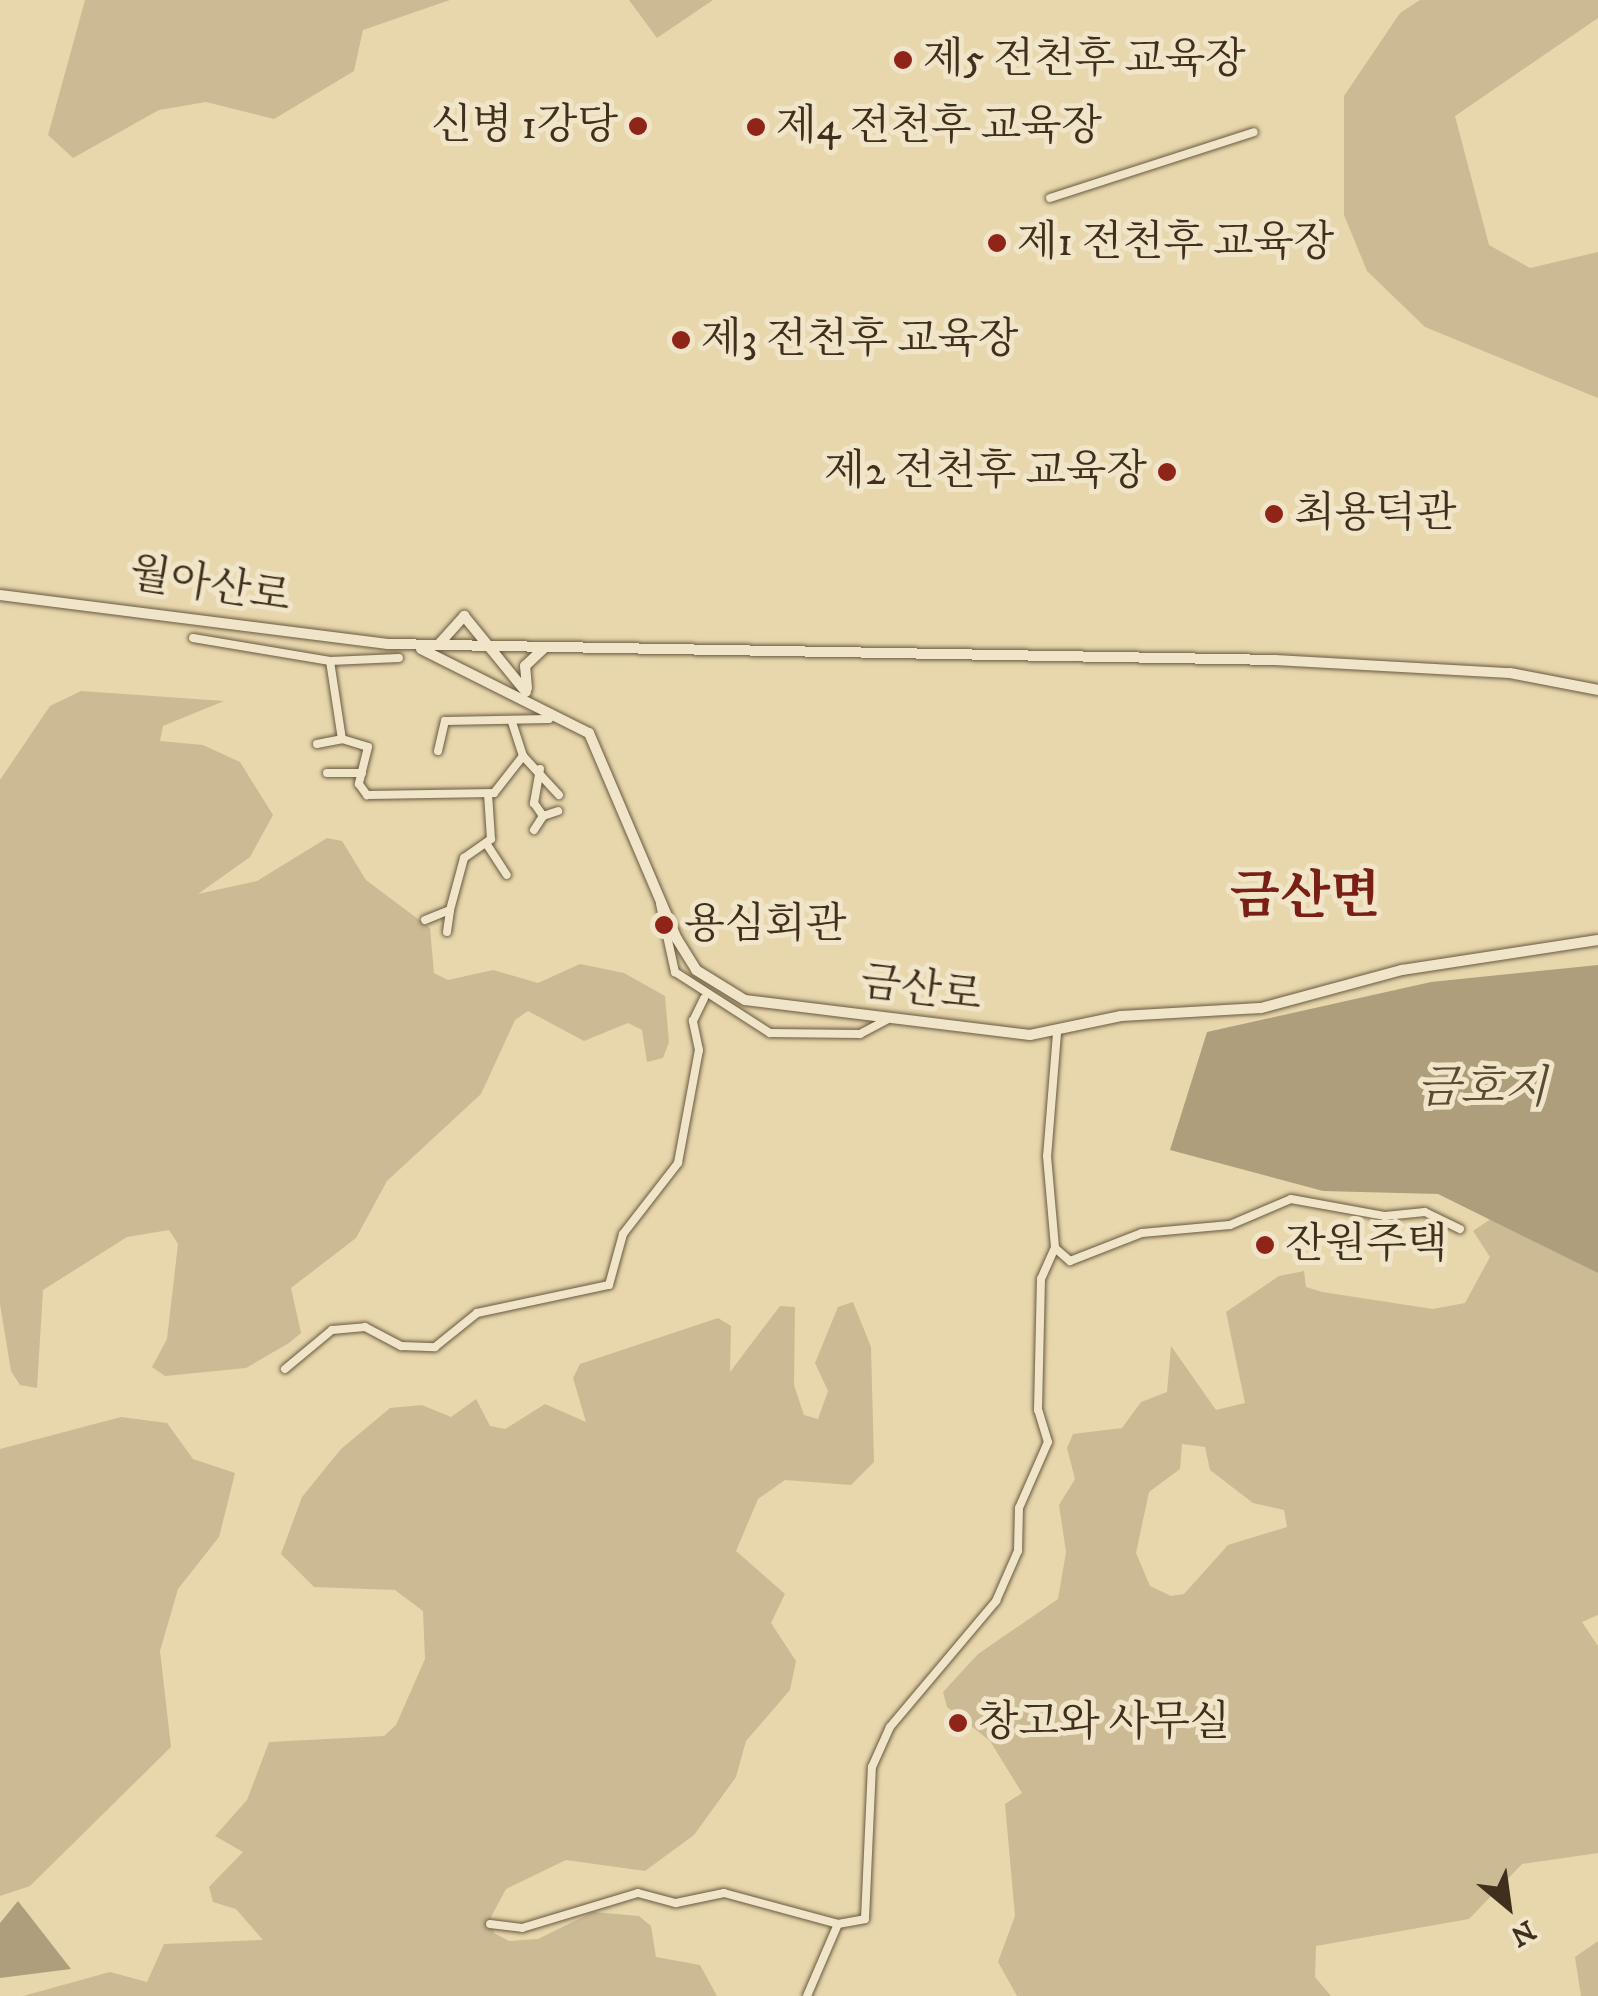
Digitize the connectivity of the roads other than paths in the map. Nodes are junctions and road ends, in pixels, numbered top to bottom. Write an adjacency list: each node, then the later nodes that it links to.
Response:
1 (1254, 132): 2 (street)
2 (1050, 198)
3 (0, 594): 5 (main road, 월아산로)
4 (192, 638): 10 (street)
5 (410, 645): 6 (main road); 12 (main road, 금산로)
6 (436, 646): 7 (main road); 7 (main road)
7 (487, 647): 8 (main road); 12 (main road)
8 (544, 649): 11 (main road); 12 (main road)
9 (399, 658): 10 (street)
10 (330, 660): 15 (street)
11 (1598, 690)
12 (530, 696): 29 (main road, 금산로)
13 (549, 719): 14 (street)
14 (512, 722): 17 (street); 18 (street)
15 (342, 739): 16 (street); 21 (street)
16 (317, 744)
17 (438, 751)
18 (522, 756): 19 (street); 22 (street)
19 (540, 768): 23 (street); 25 (street)
20 (327, 773): 21 (street)
21 (362, 773): 22 (street)
22 (488, 794): 27 (street)
23 (559, 795)
24 (558, 811): 25 (street)
25 (543, 816): 26 (street)
26 (534, 830)
27 (486, 843): 28 (street); 30 (street)
28 (506, 875)
29 (660, 904): 34 (street); 35 (main road, 금산로)
30 (450, 910): 31 (street); 32 (street)
31 (424, 920)
32 (447, 932)
33 (1598, 940): 36 (main road, 금산로)
34 (704, 998): 35 (street); 39 (street)
35 (888, 1018): 36 (main road, 금산로)
36 (1057, 1033): 38 (street)
37 (1460, 1229): 38 (street)
38 (1055, 1248): 41 (street)
39 (285, 1369)
40 (490, 1924): 41 (street)
41 (838, 1924): 42 (street)
42 (807, 1996)

